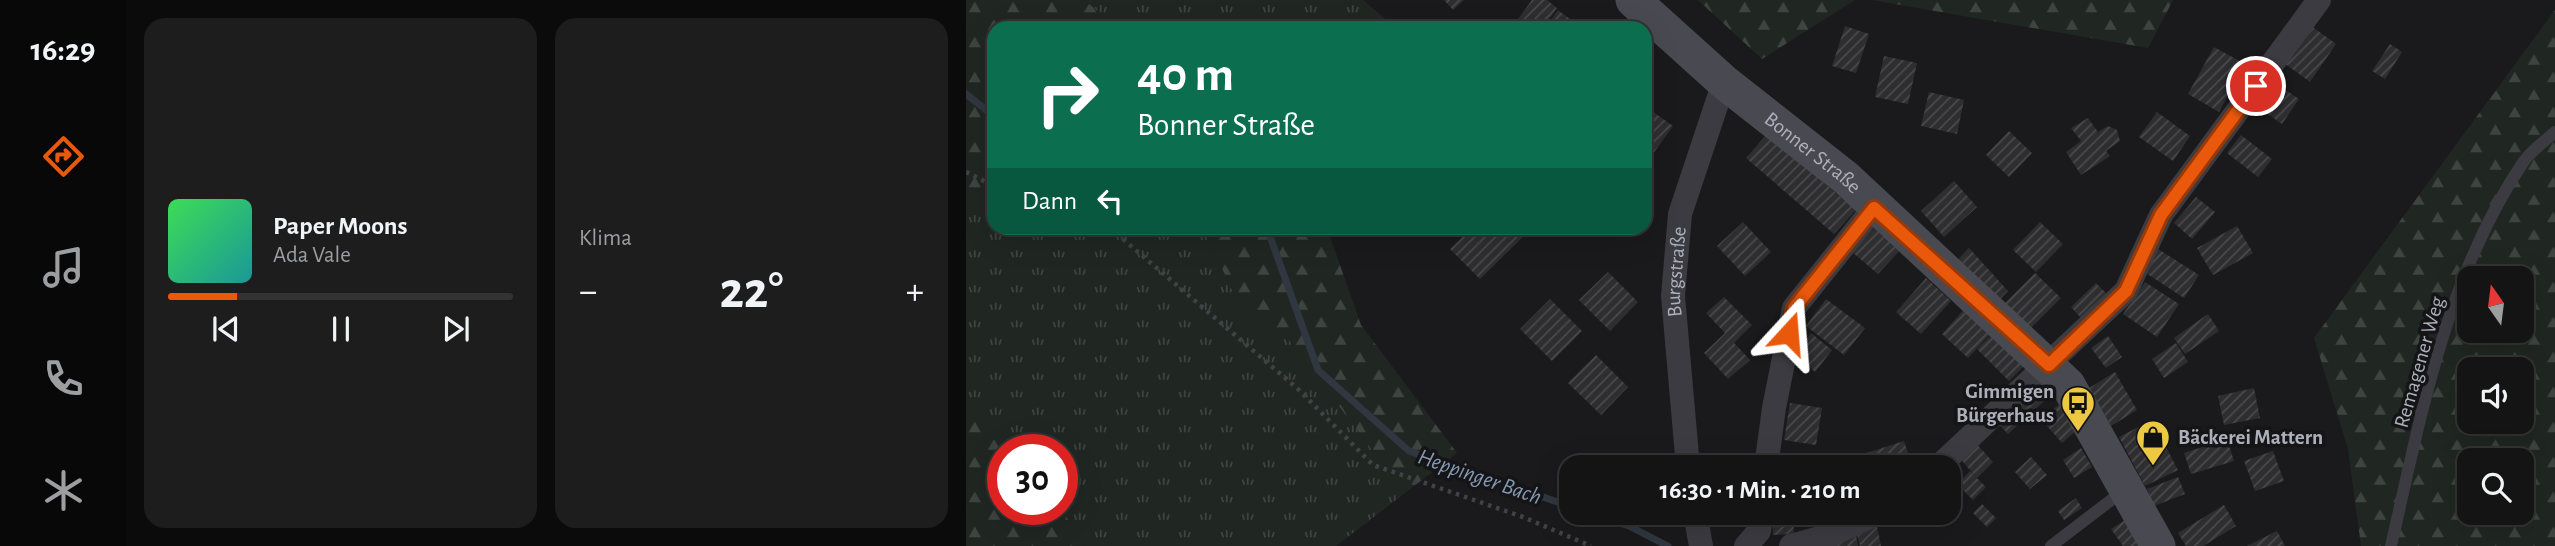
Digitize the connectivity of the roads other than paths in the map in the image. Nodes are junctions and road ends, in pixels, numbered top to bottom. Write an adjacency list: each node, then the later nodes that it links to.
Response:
1 (1633, 0): 3 (main road, Bonner Straße)
2 (2319, 0): 6 (street)
3 (1724, 82): 5 (main road, Bonner Straße); 7 (street, Burgstraße)
4 (2555, 132): 19 (lane, Remagener Weg)
5 (1874, 208): 6 (main road, Bonner Straße); 8 (street)
6 (2049, 365): 9 (street); 10 (main road, Bonner Straße)
7 (1687, 455)
8 (1767, 455)
9 (1951, 455)
10 (2125, 489): 17 (lane); 18 (main road, Bonner Straße)
11 (1697, 525): 14 (street)
12 (1760, 525): 15 (street)
13 (1852, 525): 16 (street)
14 (1701, 546)
15 (1746, 546)
16 (1791, 546)
17 (2051, 546)
18 (2158, 546)
19 (2391, 546)

